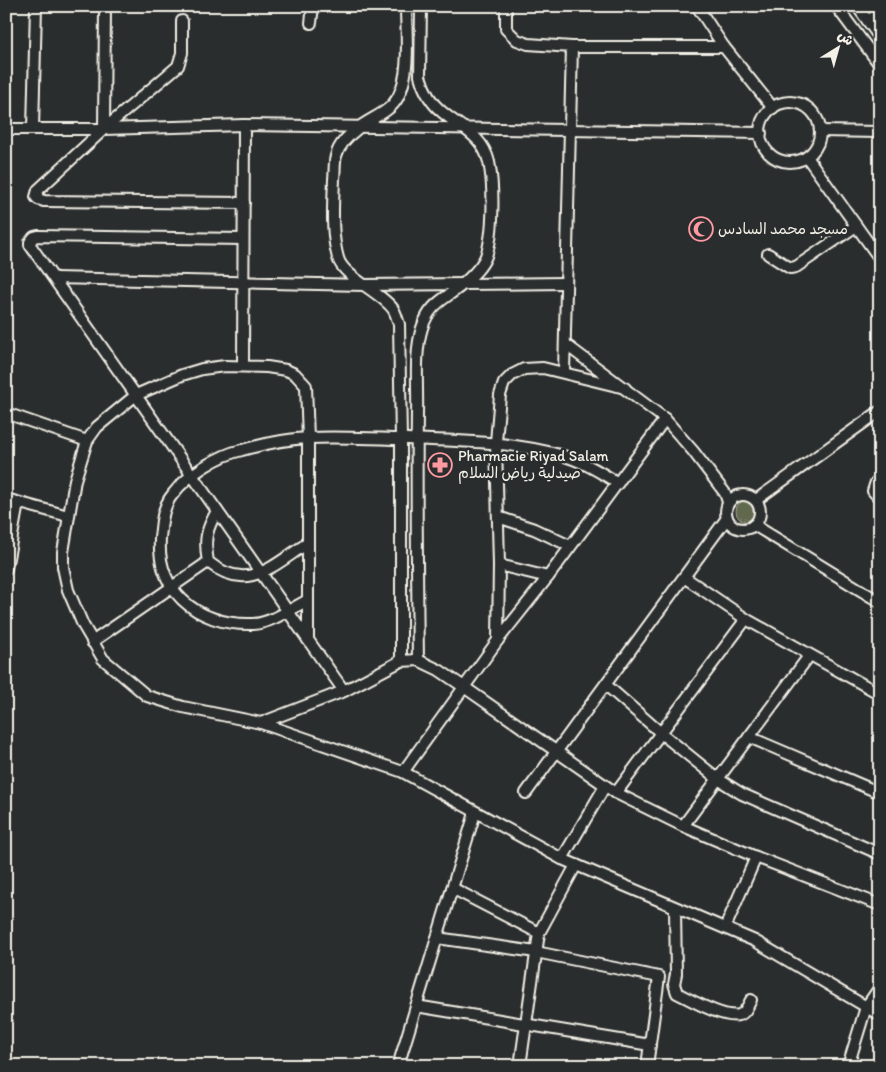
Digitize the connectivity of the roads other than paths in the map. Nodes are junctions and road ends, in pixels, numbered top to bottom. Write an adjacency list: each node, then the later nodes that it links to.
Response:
1 (36, 6): 22 (street)
2 (105, 6): 23 (street)
3 (312, 6): 13 (street)
4 (406, 6): 20 (street)
5 (421, 6): 25 (street)
6 (506, 6): 15 (street)
7 (697, 6): 16 (street)
8 (836, 6): 17 (street)
9 (857, 6): 12 (street)
10 (880, 12): 12 (street)
11 (182, 21): 23 (street)
12 (868, 21): 14 (street)
13 (311, 23)
14 (880, 38)
15 (572, 47): 16 (street); 24 (street)
16 (724, 47): 18 (street)
17 (880, 65)
18 (772, 108): 26 (street); 28 (street)
19 (244, 125): 20 (street); 23 (street); 30 (street)
20 (359, 127): 25 (street); 38 (street)
21 (6, 129): 22 (street)
22 (33, 129): 23 (street)
23 (104, 129): 30 (street)
24 (570, 129): 25 (street); 28 (street); 37 (street)
25 (468, 130): 39 (street)
26 (820, 131): 27 (street); 29 (street)
27 (880, 132)
28 (760, 133): 29 (street)
29 (807, 157): 31 (street)
30 (244, 203): 32 (street)
31 (856, 226): 33 (street); 34 (street)
32 (243, 239): 35 (street); 36 (street)
33 (768, 254)
34 (880, 259)
35 (54, 278): 36 (street); 44 (street)
36 (243, 283): 38 (street); 41 (street)
37 (566, 284): 39 (street); 40 (street)
38 (364, 285): 39 (street); 49 (street)
39 (462, 285): 50 (street)
40 (565, 344): 42 (street); 43 (street)
41 (243, 366): 44 (street); 48 (street)
42 (564, 372): 43 (street); 52 (street)
43 (625, 388): 47 (street)
44 (136, 395): 51 (street); 53 (street)
45 (880, 411): 58 (street)
46 (6, 413): 51 (street)
47 (665, 419): 55 (street); 59 (street)
48 (308, 438): 49 (street); 53 (street); 66 (street)
49 (401, 439): 50 (street); 84 (street)
50 (417, 440): 52 (street); 83 (street)
51 (87, 441): 62 (street)
52 (496, 442): 55 (street); 63 (street)
53 (192, 475): 61 (street); 74 (street)
54 (880, 479): 56 (street)
55 (618, 483): 67 (street)
56 (880, 498)
57 (6, 499): 60 (street)
58 (756, 500): 59 (street); 65 (street)
59 (728, 502): 64 (street)
60 (18, 503): 62 (street); 70 (street)
61 (217, 511): 68 (street); 71 (street)
62 (68, 516): 81 (street)
63 (498, 517): 67 (street); 69 (street)
64 (727, 518): 65 (street); 72 (street)
65 (754, 525): 76 (street)
66 (308, 543): 71 (street); 75 (street)
67 (570, 546): 73 (street)
68 (208, 562): 71 (street); 74 (street)
69 (499, 564): 73 (street); 80 (street)
70 (6, 569)
71 (261, 573): 77 (street)
72 (684, 577): 78 (street); 85 (street)
73 (548, 578): 80 (street)
74 (171, 588): 77 (street); 81 (street)
75 (308, 600): 77 (street); 79 (street)
76 (880, 602)
77 (287, 610): 79 (street)
78 (746, 619): 82 (street); 90 (street)
79 (308, 640): 87 (street)
80 (498, 640): 86 (street)
81 (92, 642): 89 (street)
82 (810, 656): 88 (street); 91 (street)
83 (418, 660): 84 (street); 86 (street)
84 (400, 661): 87 (street)
85 (606, 684): 90 (street); 92 (street)
86 (464, 687): 92 (street); 93 (street)
87 (344, 691): 89 (street)
88 (880, 694)
89 (261, 723): 93 (street)
90 (661, 733): 94 (street); 97 (street)
91 (749, 737): 94 (street); 98 (street)
92 (557, 750): 95 (street); 96 (street)
93 (403, 772): 99 (street)
94 (718, 779): 100 (street); 101 (street)
95 (605, 786): 97 (street); 103 (street)
96 (526, 793)
97 (616, 793): 100 (street)
98 (880, 793)
99 (475, 813): 103 (street); 105 (street)
100 (683, 826): 102 (street)
101 (880, 854)
102 (756, 857): 106 (street); 108 (street)
103 (562, 859): 104 (street)
104 (576, 865): 107 (street); 109 (street)
105 (452, 888): 109 (street); 110 (street)
106 (880, 905)
107 (675, 908): 108 (street); 113 (street)
108 (725, 928): 115 (street)
109 (539, 933): 111 (street)
110 (437, 938): 111 (street); 114 (street)
111 (536, 952): 117 (street); 118 (street)
112 (880, 987): 115 (street)
113 (751, 1000)
114 (416, 1006): 117 (street); 119 (street)
115 (866, 1007): 116 (street); 122 (street)
116 (880, 1014)
117 (526, 1024): 118 (street); 120 (street)
118 (650, 1045): 121 (street)
119 (398, 1066)
120 (520, 1066)
121 (647, 1066)
122 (848, 1066)

